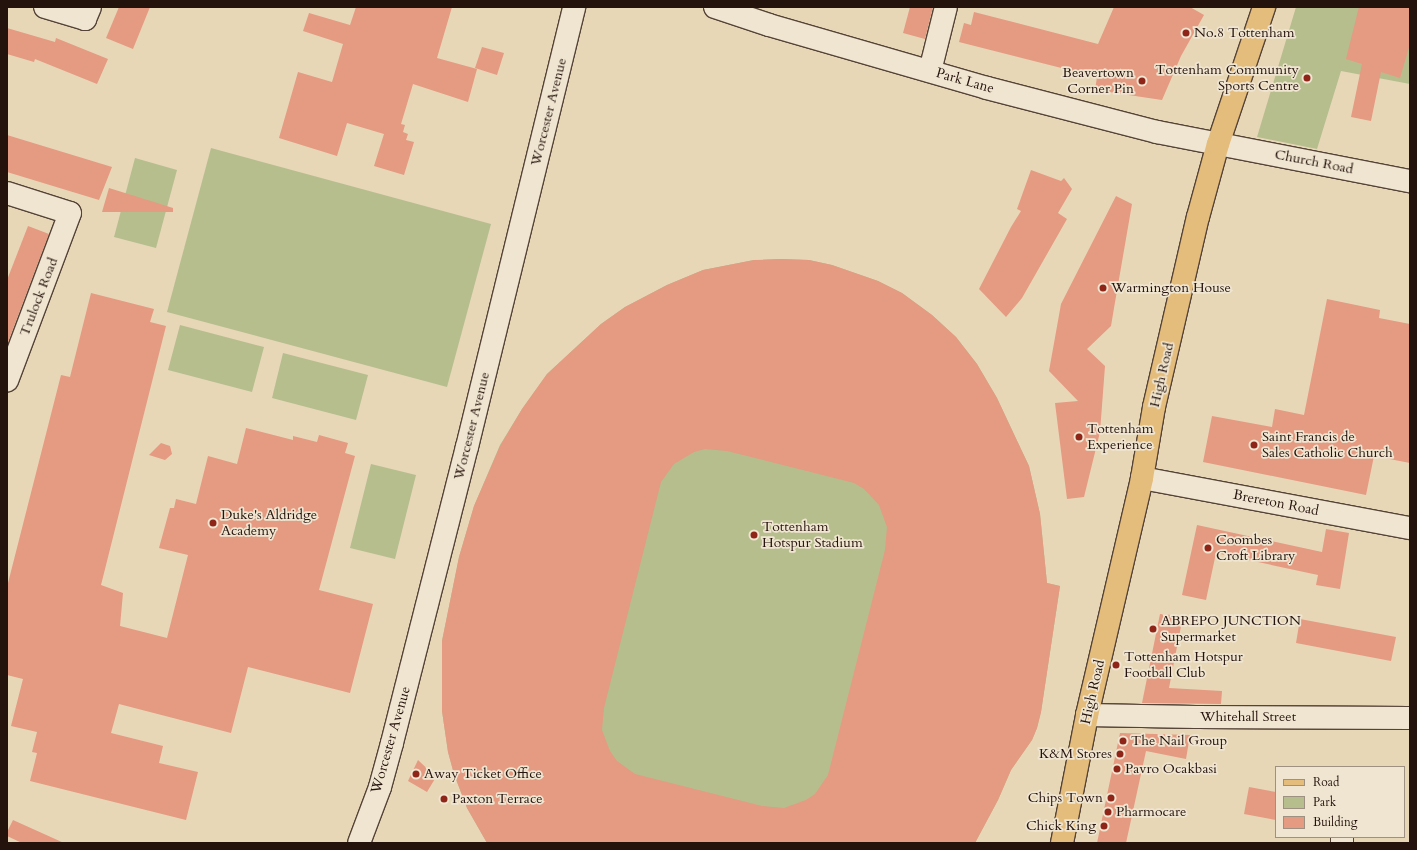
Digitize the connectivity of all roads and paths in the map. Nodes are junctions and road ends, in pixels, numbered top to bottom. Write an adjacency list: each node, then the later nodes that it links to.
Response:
1 (45, 7): 2 (street)
2 (90, 7)
3 (574, 7): 17 (street, Worcester Avenue)
4 (715, 7): 7 (street, Park Lane)
5 (946, 7): 8 (street)
6 (1264, 7): 9 (main road, High Road)
7 (771, 16): 8 (street, Park Lane)
8 (930, 71): 9 (street, Park Lane)
9 (1218, 144): 10 (street, Church Road); 13 (main road, High Road)
10 (1410, 181)
11 (7, 193): 12 (street, Trulock Road)
12 (7, 381)
13 (1142, 478): 14 (street, Brereton Road); 15 (main road, High Road)
14 (1410, 528)
15 (1087, 714): 16 (street, Whitehall Street); 18 (main road, High Road)
16 (1410, 718)
17 (359, 843)
18 (1062, 843)

